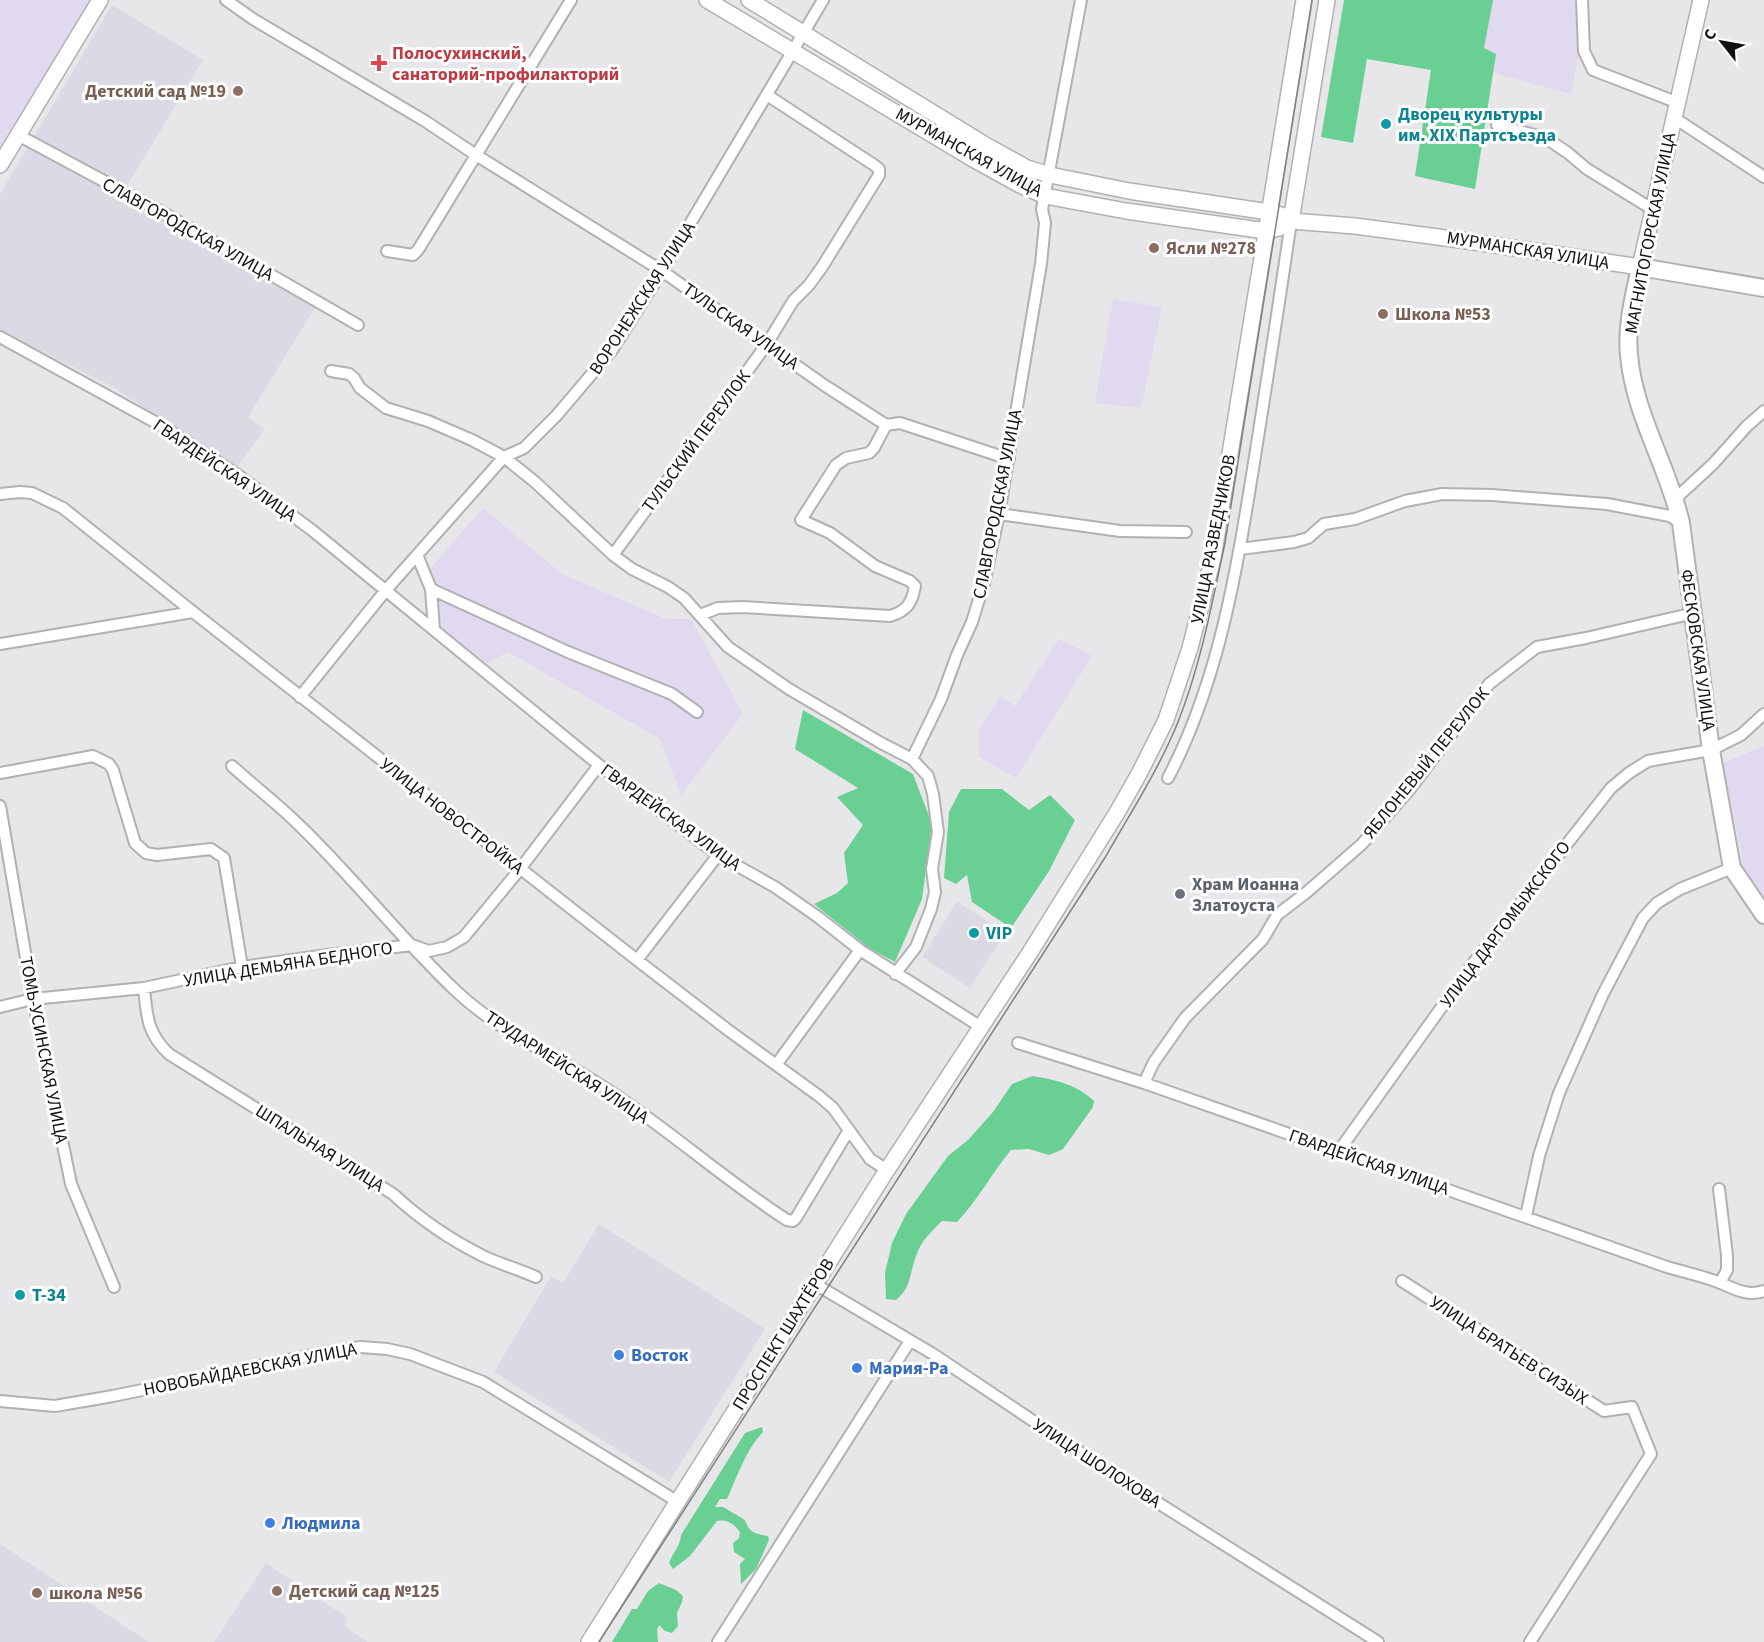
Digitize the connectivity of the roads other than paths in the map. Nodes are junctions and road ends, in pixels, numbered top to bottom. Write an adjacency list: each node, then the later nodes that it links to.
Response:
1 (100, 0): 17 (main road)
2 (226, 0): 18 (street, ТУЛЬСКАЯ УЛИЦА)
3 (571, 0): 18 (street)
4 (707, 0): 13 (main road, МУРМАНСКАЯ УЛИЦА)
5 (749, 0): 12 (main road, МУРМАНСКАЯ УЛИЦА)
6 (823, 0): 12 (street, ВОРОНЕЖСКАЯ УЛИЦА)
7 (1081, 0): 20 (street, СЛАВГОРОДСКАЯ УЛИЦА)
8 (1304, 0): 24 (main road, УЛИЦА РАЗВЕДЧИКОВ)
9 (1327, 0): 25 (main road, УЛИЦА РАЗВЕДЧИКОВ)
10 (1582, 0): 15 (street)
11 (1701, 0): 15 (main road, МАГНИТОГОРСКАЯ УЛИЦА)
12 (804, 32): 13 (street, ВОРОНЕЖСКАЯ УЛИЦА); 20 (main road, МУРМАНСКАЯ УЛИЦА)
13 (793, 51): 14 (street, ВОРОНЕЖСКАЯ УЛИЦА); 22 (main road, МУРМАНСКАЯ УЛИЦА)
14 (767, 95): 29 (street, ВОРОНЕЖСКАЯ УЛИЦА); 33 (street, ТУЛЬСКИЙ ПЕРЕУЛОК)
15 (1674, 110): 21 (street); 23 (main road, МАГНИТОГОРСКАЯ УЛИЦА)
16 (1497, 125): 23 (street)
17 (18, 135): 19 (main road); 31 (street, СЛАВГОРОДСКАЯ УЛИЦА)
18 (476, 155): 27 (street); 29 (street, ТУЛЬСКАЯ УЛИЦА)
19 (0, 165)
20 (1050, 175): 22 (street, СЛАВГОРОДСКАЯ УЛИЦА); 24 (main road, МУРМАНСКАЯ УЛИЦА)
21 (1764, 177)
22 (1046, 196): 26 (main road, МУРМАНСКАЯ УЛИЦА); 38 (street, СЛАВГОРОДСКАЯ УЛИЦА)
23 (1652, 209): 28 (main road, МАГНИТОГОРСКАЯ УЛИЦА)
24 (1269, 212): 25 (main road, МУРМАНСКАЯ УЛИЦА); 26 (main road, УЛИЦА РАЗВЕДЧИКОВ)
25 (1291, 221): 26 (main road, МУРМАНСКАЯ УЛИЦА); 28 (main road, МУРМАНСКАЯ УЛИЦА); 44 (street, УЛИЦА РАЗВЕДЧИКОВ)
26 (1266, 231): 76 (main road, УЛИЦА РАЗВЕДЧИКОВ)
27 (387, 250)
28 (1640, 267): 30 (main road, МУРМАНСКАЯ УЛИЦА); 40 (main road, МАГНИТОГОРСКАЯ УЛИЦА)
29 (662, 271): 33 (street, ТУЛЬСКАЯ УЛИЦА); 37 (street, ВОРОНЕЖСКАЯ УЛИЦА)
30 (1764, 288)
31 (358, 325)
32 (0, 337): 48 (street, ГВАРДЕЙСКАЯ УЛИЦА)
33 (767, 344): 36 (street, ТУЛЬСКАЯ УЛИЦА); 46 (street, ТУЛЬСКИЙ ПЕРЕУЛОК)
34 (331, 371): 37 (street)
35 (1764, 411): 40 (street)
36 (886, 425): 38 (street, ТУЛЬСКАЯ УЛИЦА); 51 (street)
37 (504, 457): 45 (street, ВОРОНЕЖСКАЯ УЛИЦА); 46 (street)
38 (1009, 459): 41 (street, СЛАВГОРОДСКАЯ УЛИЦА)
39 (0, 494): 49 (street, УЛИЦА НОВОСТРОЙКА)
40 (1675, 499): 42 (main road, ФЕСКОВСКАЯ УЛИЦА)
41 (999, 514): 43 (street); 58 (street, СЛАВГОРОДСКАЯ УЛИЦА)
42 (1681, 523): 44 (street); 50 (main road, ФЕСКОВСКАЯ УЛИЦА)
43 (1186, 532)
44 (1240, 549): 62 (street, УЛИЦА РАЗВЕДЧИКОВ)
45 (417, 555): 47 (street); 48 (street, ВОРОНЕЖСКАЯ УЛИЦА)
46 (613, 555): 51 (street)
47 (430, 589): 52 (street); 55 (street)
48 (386, 590): 52 (street, ГВАРДЕЙСКАЯ УЛИЦА); 54 (street, ВОРОНЕЖСКАЯ УЛИЦА)
49 (193, 612): 53 (street); 54 (street, УЛИЦА НОВОСТРОЙКА)
50 (1694, 613): 57 (main road, ФЕСКОВСКАЯ УЛИЦА); 79 (street, ЯБЛОНЕВЫЙ ПЕРЕУЛОК)
51 (700, 615): 58 (street)
52 (434, 629): 59 (street, ГВАРДЕЙСКАЯ УЛИЦА)
53 (0, 644)
54 (300, 697): 66 (street, УЛИЦА НОВОСТРОЙКА)
55 (697, 712)
56 (1764, 714): 57 (street, УЛИЦА ДАРГОМЫЖСКОГО)
57 (1711, 750): 65 (main road, ФЕСКОВСКАЯ УЛИЦА); 81 (street, УЛИЦА ДАРГОМЫЖСКОГО)
58 (912, 759): 72 (street)
59 (599, 765): 64 (street, ГВАРДЕЙСКАЯ УЛИЦА); 66 (street, УЛИЦА ДЕМЬЯНА БЕДНОГО)
60 (231, 766): 68 (street, ТРУДАРМЕЙСКАЯ УЛИЦА)
61 (0, 773): 71 (street)
62 (1168, 778)
63 (0, 806): 74 (street, ТОМЬ-УСИНСКАЯ УЛИЦА)
64 (718, 855): 69 (street, ГВАРДЕЙСКАЯ УЛИЦА); 70 (street)
65 (1732, 868): 67 (main road, ФЕСКОВСКАЯ УЛИЦА); 84 (street)
66 (520, 869): 68 (street, УЛИЦА ДЕМЬЯНА БЕДНОГО); 70 (street, УЛИЦА НОВОСТРОЙКА)
67 (1764, 915)
68 (412, 945): 71 (street, УЛИЦА ДЕМЬЯНА БЕДНОГО); 80 (street, ТРУДАРМЕЙСКАЯ УЛИЦА)
69 (860, 950): 72 (street, ГВАРДЕЙСКАЯ УЛИЦА); 78 (street)
70 (637, 960): 78 (street, УЛИЦА НОВОСТРОЙКА)
71 (242, 967): 73 (street, УЛИЦА ДЕМЬЯНА БЕДНОГО)
72 (895, 974): 76 (street, ГВАРДЕЙСКАЯ УЛИЦА)
73 (144, 988): 74 (street, УЛИЦА ДЕМЬЯНА БЕДНОГО); 85 (street, ШПАЛЬНАЯ УЛИЦА)
74 (33, 999): 75 (street, УЛИЦА ДЕМЬЯНА БЕДНОГО); 89 (street, ТОМЬ-УСИНСКАЯ УЛИЦА)
75 (0, 1007)
76 (981, 1027): 82 (main road, ПРОСПЕКТ ШАХТЁРОВ)
77 (1018, 1043): 79 (street, ГВАРДЕЙСКАЯ УЛИЦА)
78 (776, 1065): 80 (street, УЛИЦА НОВОСТРОЙКА)
79 (1144, 1083): 81 (street, ГВАРДЕЙСКАЯ УЛИЦА)
80 (849, 1130): 82 (street, УЛИЦА НОВОСТРОЙКА)
81 (1338, 1152): 84 (street, ГВАРДЕЙСКАЯ УЛИЦА)
82 (887, 1170): 88 (main road, ПРОСПЕКТ ШАХТЁРОВ)
83 (1719, 1189): 87 (street)
84 (1526, 1216): 87 (street, ГВАРДЕЙСКАЯ УЛИЦА)
85 (536, 1277)
86 (1402, 1281): 97 (street, УЛИЦА БРАТЬЕВ СИЗЫХ)
87 (1720, 1283): 90 (street)
88 (815, 1284): 91 (street, УЛИЦА ШОЛОХОВА); 93 (main road, ПРОСПЕКТ ШАХТЁРОВ)
89 (114, 1287)
90 (1764, 1291)
91 (910, 1341): 95 (street); 96 (street, УЛИЦА ШОЛОХОВА)
92 (0, 1401): 93 (street, НОВОБАЙДАЕВСКАЯ УЛИЦА)
93 (678, 1502): 94 (main road, ПРОСПЕКТ ШАХТЁРОВ)
94 (589, 1642)
95 (718, 1642)
96 (1378, 1642)
97 (1530, 1642)

